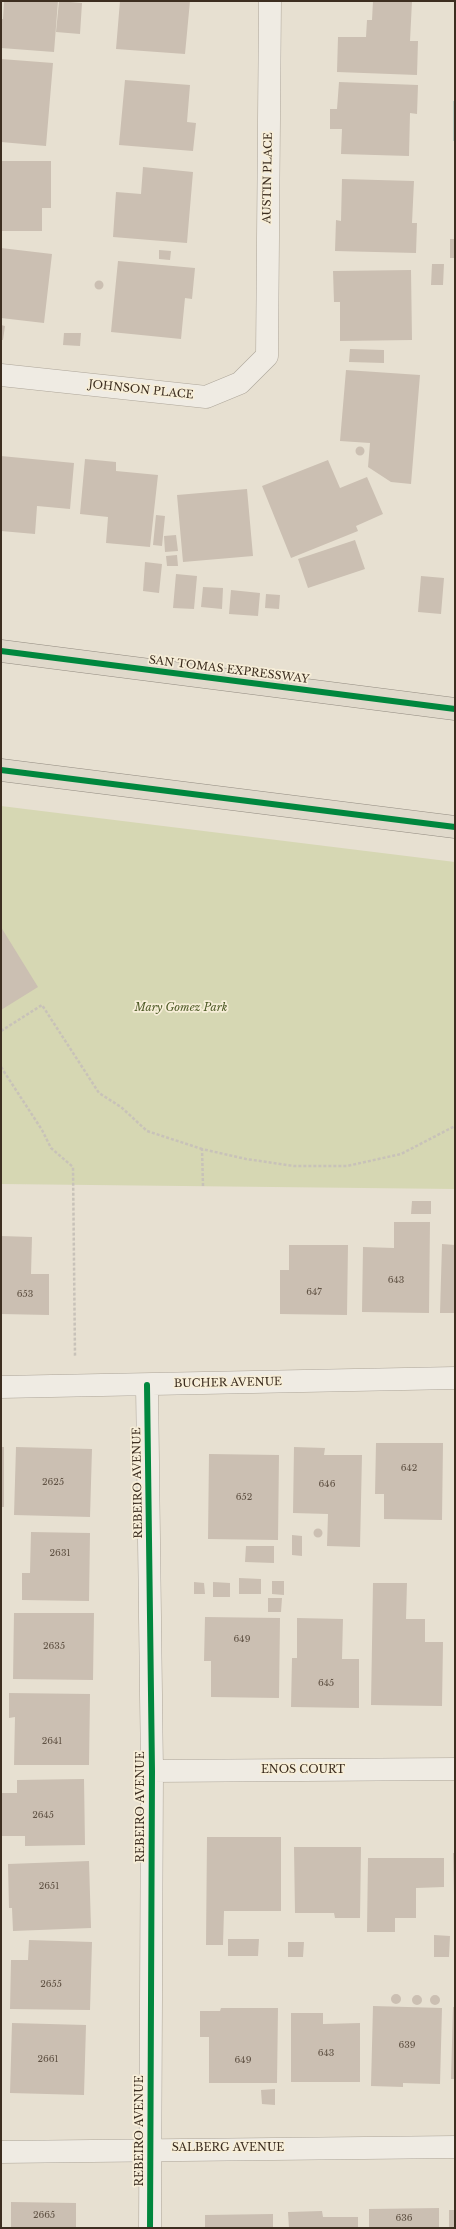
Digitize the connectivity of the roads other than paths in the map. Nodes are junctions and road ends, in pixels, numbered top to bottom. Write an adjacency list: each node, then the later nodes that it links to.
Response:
1 (270, 1): 2 (street, AUSTIN PLACE)
2 (267, 356): 3 (street, JOHNSON PLACE)
3 (1, 375)
4 (1, 651): 5 (highway, SAN TOMAS EXPRESSWAY)
5 (455, 709)
6 (1, 770): 7 (highway)
7 (455, 827)
8 (455, 1378): 9 (street, BUCHER AVENUE)
9 (147, 1385): 10 (street, BUCHER AVENUE); 12 (street, REBEIRO AVENUE)
10 (1, 1387)
11 (455, 1769): 12 (street, ENOS COURT)
12 (152, 1771): 14 (street, REBEIRO AVENUE)
13 (455, 2147): 14 (street, SALBERG AVENUE)
14 (150, 2149): 15 (street, SALBERG AVENUE); 16 (street, REBEIRO AVENUE)
15 (1, 2152)
16 (150, 2228)

